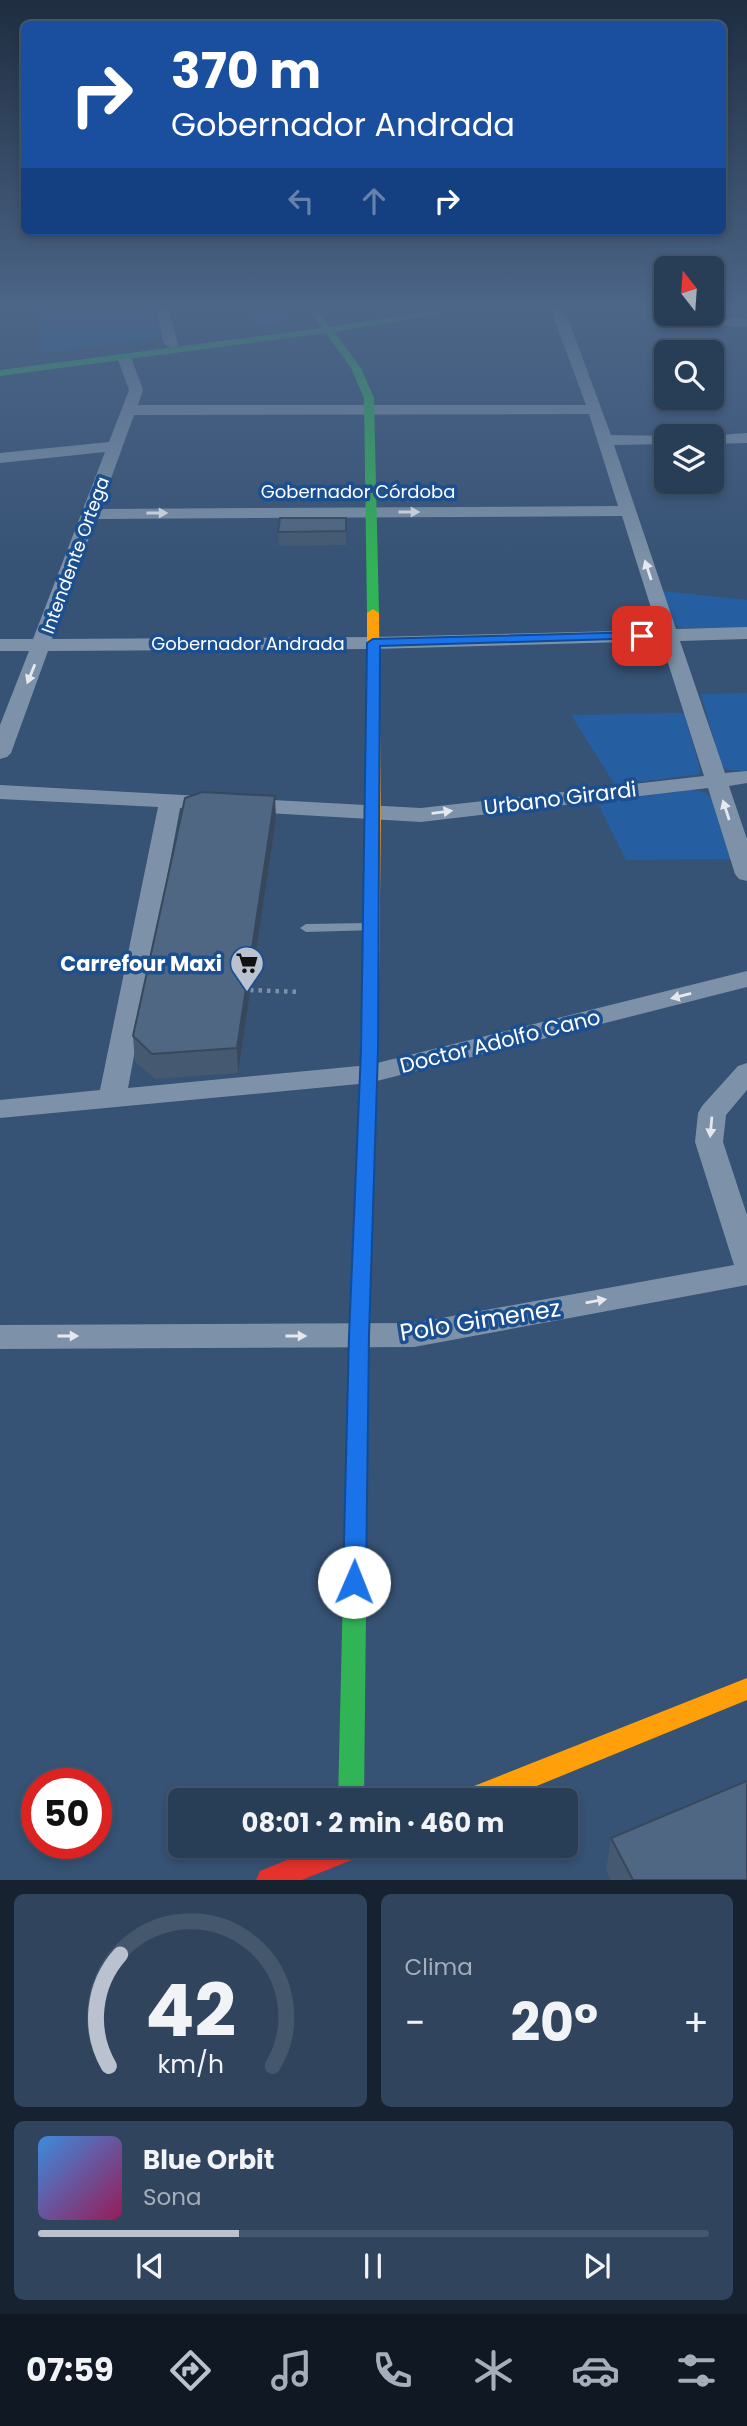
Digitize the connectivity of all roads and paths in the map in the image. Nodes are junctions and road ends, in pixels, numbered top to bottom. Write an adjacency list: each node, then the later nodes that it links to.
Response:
1 (135, 393): 6 (street, Intendente Ortega)
2 (369, 393): 4 (main road)
3 (588, 393): 5 (street)
4 (371, 409): 5 (street); 6 (street); 14 (main road)
5 (594, 409): 10 (street)
6 (130, 410): 11 (street, Intendente Ortega)
7 (747, 438): 9 (street)
8 (654, 439): 10 (street)
9 (724, 439)
10 (604, 440): 13 (street)
11 (114, 446): 12 (street); 15 (street, Intendente Ortega)
12 (0, 458)
13 (628, 511): 14 (street, Gobernador Córdoba, one-way to 13); 17 (street, one-way to 13)
14 (372, 512): 15 (street, Gobernador Córdoba, one-way to 14); 18 (main road)
15 (88, 513): 20 (street, Intendente Ortega)
16 (747, 634): 17 (street, Gobernador Andrada)
17 (669, 635): 18 (street, Gobernador Andrada); 23 (street)
18 (373, 643): 20 (street, Gobernador Andrada); 26 (main road)
19 (0, 645): 20 (street, Gobernador Andrada)
20 (43, 645): 21 (street, Intendente Ortega, one-way to 21)
21 (0, 753)
22 (747, 777): 23 (street, Urbano Girardi)
23 (716, 780): 26 (street, Urbano Girardi, one-way to 23); 27 (street, one-way to 23)
24 (0, 792): 25 (street, Urbano Girardi)
25 (170, 802): 26 (street, Urbano Girardi); 35 (street)
26 (373, 813): 28 (main road)
27 (747, 874)
28 (372, 927): 29 (lane); 34 (main road)
29 (306, 928)
30 (747, 979): 34 (street, Doctor Adolfo Cano, one-way to 34)
31 (250, 990): 32 (path)
32 (300, 992)
33 (747, 1072): 37 (street, one-way to 37)
34 (369, 1074): 35 (street, Doctor Adolfo Cano); 39 (main road)
35 (112, 1098): 36 (street, Doctor Adolfo Cano)
36 (0, 1109)
37 (747, 1261)
38 (747, 1273): 39 (street, Polo Gimenez, one-way to 38)
39 (359, 1336): 40 (street, Polo Gimenez, one-way to 39); 42 (main road)
40 (0, 1337)
41 (747, 1689): 43 (main road)
42 (351, 1788)
43 (500, 1788)
44 (341, 1858): 45 (main road)
45 (269, 1880)

